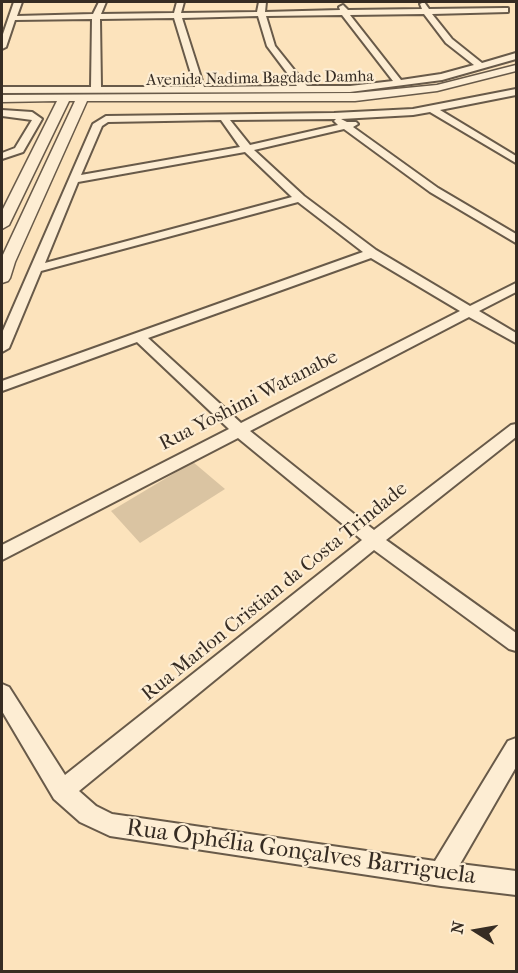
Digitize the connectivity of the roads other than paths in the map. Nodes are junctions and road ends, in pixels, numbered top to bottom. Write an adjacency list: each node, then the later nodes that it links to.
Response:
1 (18, 2): 13 (street)
2 (102, 2): 12 (street)
3 (180, 2): 11 (street)
4 (262, 2): 10 (street)
5 (342, 2): 9 (street)
6 (423, 2): 8 (street)
7 (501, 2): 8 (street)
8 (426, 11): 9 (street); 16 (street)
9 (344, 12): 10 (street); 19 (street)
10 (261, 14): 11 (street); 22 (street)
11 (177, 15): 12 (street); 21 (street)
12 (96, 16): 13 (street); 20 (street)
13 (12, 18): 14 (street)
14 (2, 47)
15 (516, 56): 16 (street)
16 (481, 66): 19 (street)
17 (516, 68): 27 (street, Avenida Nadima Bagdade Damha)
18 (516, 78): 27 (street, Avenida Nadima Bagdade Damha)
19 (399, 83): 22 (street)
20 (96, 89): 21 (street); 23 (street)
21 (200, 89): 22 (street)
22 (304, 89)
23 (2, 90)
24 (516, 93): 29 (street)
25 (2, 98): 26 (street, Avenida Nadima Bagdade Damha)
26 (62, 102): 27 (street, Avenida Nadima Bagdade Damha); 28 (street, Avenida Nadima Bagdade Damha); 37 (street)
27 (81, 102): 38 (street)
28 (2, 106)
29 (432, 109): 30 (street); 39 (street)
30 (413, 112): 33 (street); 34 (street)
31 (2, 113): 36 (street)
32 (223, 117): 33 (street); 35 (street); 40 (street)
33 (334, 117): 34 (street)
34 (343, 126): 35 (street); 45 (street)
35 (247, 148): 40 (street); 41 (street)
36 (5, 155)
37 (35, 157): 38 (street); 42 (street)
38 (56, 157): 43 (street)
39 (516, 160)
40 (74, 180): 47 (street)
41 (300, 198): 46 (street); 47 (street)
42 (9, 208): 43 (street); 44 (street)
43 (31, 208): 48 (street)
44 (2, 225)
45 (516, 239)
46 (372, 253): 50 (street); 51 (street)
47 (35, 269): 53 (street)
48 (2, 278)
49 (516, 288): 50 (street, Rua Yoshimi Watanabe)
50 (468, 311): 52 (street); 56 (street, Rua Yoshimi Watanabe)
51 (140, 338): 54 (street); 56 (street)
52 (516, 339)
53 (2, 348)
54 (2, 386)
55 (516, 429): 57 (street, Rua Marlon Cristian da Costa Trindade)
56 (239, 430): 57 (street); 58 (street, Rua Yoshimi Watanabe)
57 (374, 540): 59 (street); 62 (street, Rua Marlon Cristian da Costa Trindade)
58 (2, 553)
59 (516, 643)
60 (2, 693): 62 (street, Rua Ophélia Gonçalves Barriguela)
61 (516, 748): 63 (street)
62 (62, 791): 63 (street, Rua Ophélia Gonçalves Barriguela)
63 (441, 874): 64 (street, Rua Ophélia Gonçalves Barriguela)
64 (516, 883)

